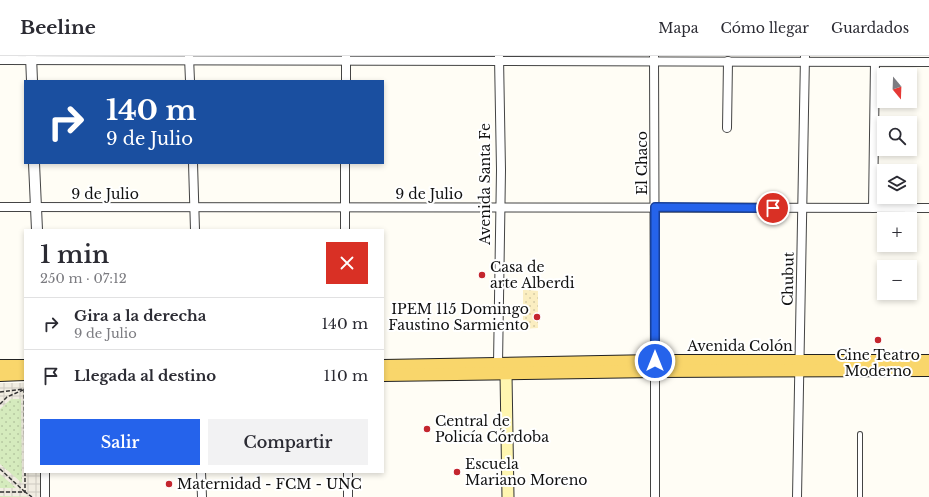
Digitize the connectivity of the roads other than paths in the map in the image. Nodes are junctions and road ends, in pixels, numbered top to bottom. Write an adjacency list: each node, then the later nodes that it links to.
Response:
1 (772, 56): 11 (street)
2 (31, 58): 3 (street); 9 (street); 14 (street)
3 (189, 58): 4 (street); 15 (street)
4 (346, 58): 5 (street); 16 (street)
5 (499, 59): 6 (street); 25 (street, Avenida Santa Fe)
6 (537, 59): 7 (street)
7 (654, 59): 10 (street); 26 (street, El Chaco)
8 (805, 59): 11 (street); 12 (street); 27 (street, Chubut)
9 (0, 60)
10 (728, 62): 11 (street); 17 (street)
11 (782, 62)
12 (875, 62): 13 (street); 28 (street)
13 (929, 62)
14 (32, 80)
15 (190, 80)
16 (346, 80)
17 (727, 128)
18 (34, 164): 22 (street)
19 (193, 164): 23 (street)
20 (345, 164): 24 (street)
21 (0, 207): 22 (street, 9 de Julio)
22 (36, 207): 23 (street, 9 de Julio); 30 (street)
23 (194, 207): 24 (street, 9 de Julio); 31 (street)
24 (345, 207): 25 (street, 9 de Julio); 32 (street)
25 (501, 207): 26 (street, 9 de Julio); 34 (street, Avenida Santa Fe)
26 (655, 207): 27 (street, 9 de Julio); 38 (street, El Chaco)
27 (803, 208): 28 (street, 9 de Julio); 39 (street, Chubut)
28 (873, 208): 29 (street, 9 de Julio)
29 (929, 208)
30 (37, 229)
31 (195, 229)
32 (346, 229)
33 (929, 361): 39 (main road, Avenida Colón)
34 (498, 364): 37 (main road, Avenida Colón); 38 (main road, Avenida Colón); 42 (main road)
35 (0, 366): 36 (main road)
36 (24, 366)
37 (384, 366)
38 (655, 366): 39 (main road, Avenida Colón); 42 (main road, Avenida Colón); 53 (street, El Chaco)
39 (800, 366): 40 (main road, Avenida Colón); 54 (street, Chubut)
40 (929, 370)
41 (24, 374): 43 (main road)
42 (506, 374): 44 (main road, Avenida Colón); 52 (main road)
43 (0, 375)
44 (384, 375)
45 (860, 434): 55 (lane)
46 (45, 473): 49 (street)
47 (201, 473): 50 (street)
48 (348, 473): 51 (street)
49 (45, 497)
50 (202, 497)
51 (348, 497)
52 (508, 497)
53 (655, 497)
54 (797, 497)
55 (860, 497)

